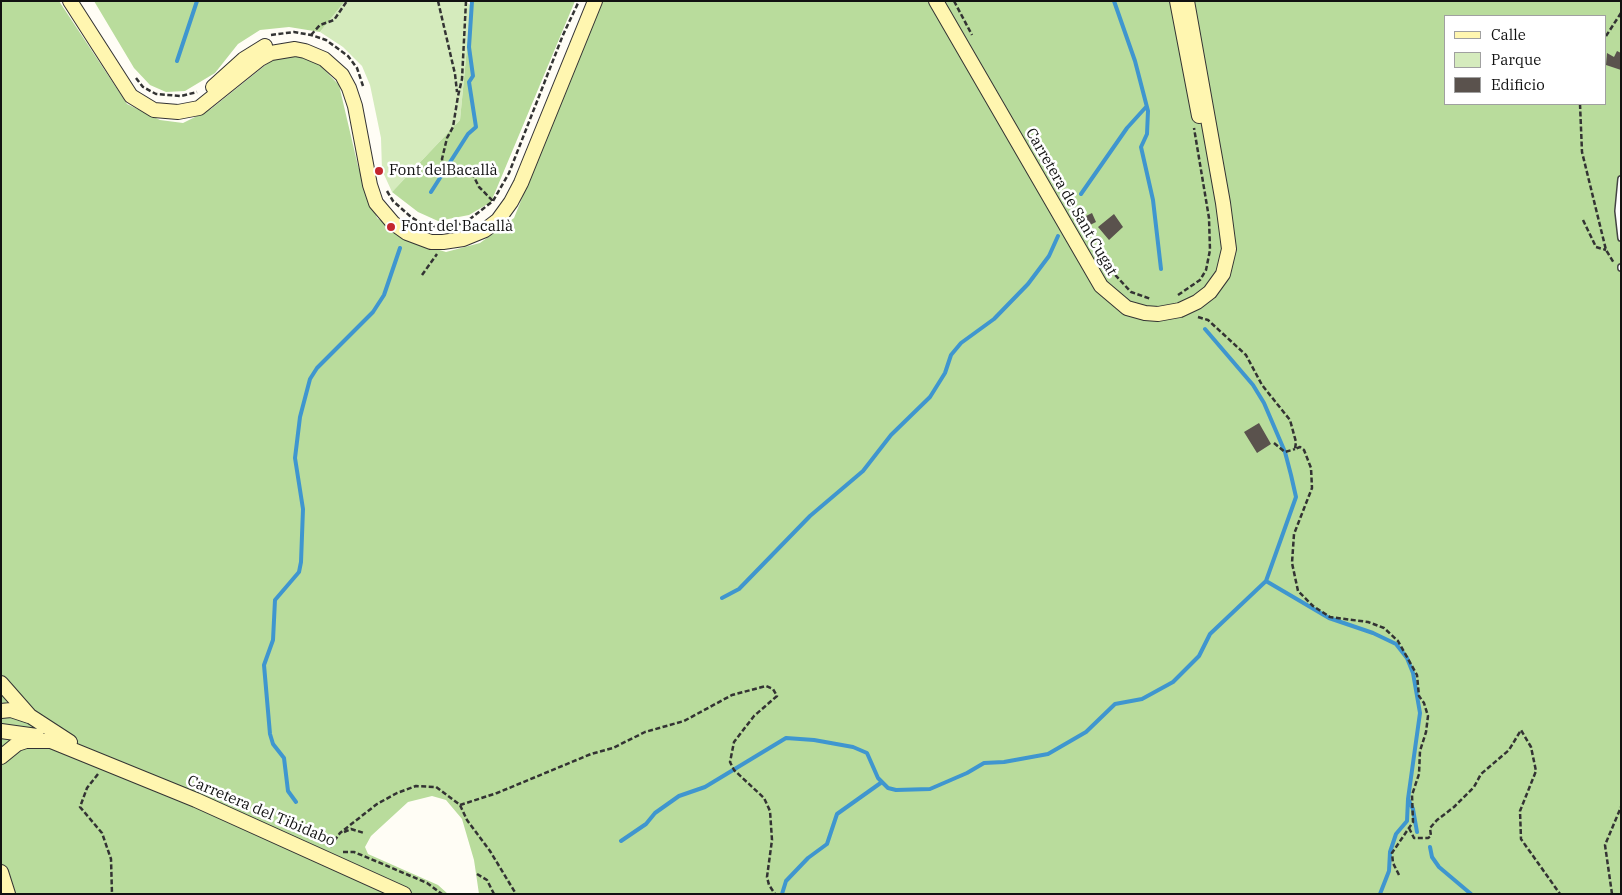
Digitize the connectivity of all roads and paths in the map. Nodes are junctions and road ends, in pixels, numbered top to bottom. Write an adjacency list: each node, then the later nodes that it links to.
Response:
1 (70, 1): 24 (main road)
2 (78, 1): 6 (main road)
3 (347, 1): 15 (path)
4 (438, 1): 17 (path)
5 (466, 1): 17 (path)
6 (587, 1)
7 (595, 1): 24 (main road)
8 (936, 1): 31 (main road, Carretera de Sant Cugat)
9 (944, 1): 11 (main road, Carretera de Sant Cugat)
10 (954, 1): 16 (path)
11 (1177, 1)
12 (1187, 1): 31 (main road, Carretera de Sant Cugat)
13 (1621, 13): 14 (path)
14 (1607, 34)
15 (311, 35)
16 (974, 38)
17 (458, 96): 21 (path)
18 (1580, 105): 25 (path)
19 (1194, 126): 29 (path)
20 (1621, 179): 23 (lane)
21 (493, 201)
22 (1583, 220): 25 (path)
23 (1621, 238)
24 (443, 242): 28 (path)
25 (1606, 250): 27 (path)
26 (1101, 258): 30 (path, Carretera de Sant Cugat)
27 (1621, 268)
28 (422, 274)
29 (1170, 298)
30 (1153, 300)
31 (1180, 310): 33 (path)
32 (1274, 443): 33 (path)
33 (1295, 449): 43 (path)
34 (1, 683): 36 (main road)
35 (1, 711): 36 (main road)
36 (30, 716): 40 (main road)
37 (1, 731): 38 (main road)
38 (52, 741): 39 (main road); 40 (main road)
39 (1, 758)
40 (100, 764): 52 (path); 53 (main road, Carretera del Tibidabo)
41 (460, 805): 44 (path); 56 (path); 57 (path)
42 (1621, 807): 59 (path)
43 (1409, 828): 50 (path); 58 (path)
44 (340, 833): 45 (path); 46 (path)
45 (364, 833)
46 (331, 846)
47 (343, 852): 54 (path)
48 (1, 872): 51 (main road)
49 (476, 874): 55 (path)
50 (1400, 877)
51 (8, 894)
52 (112, 894)
53 (404, 894)
54 (442, 894)
55 (494, 894)
56 (516, 894)
57 (775, 894)
58 (1560, 894)
59 (1612, 894)

